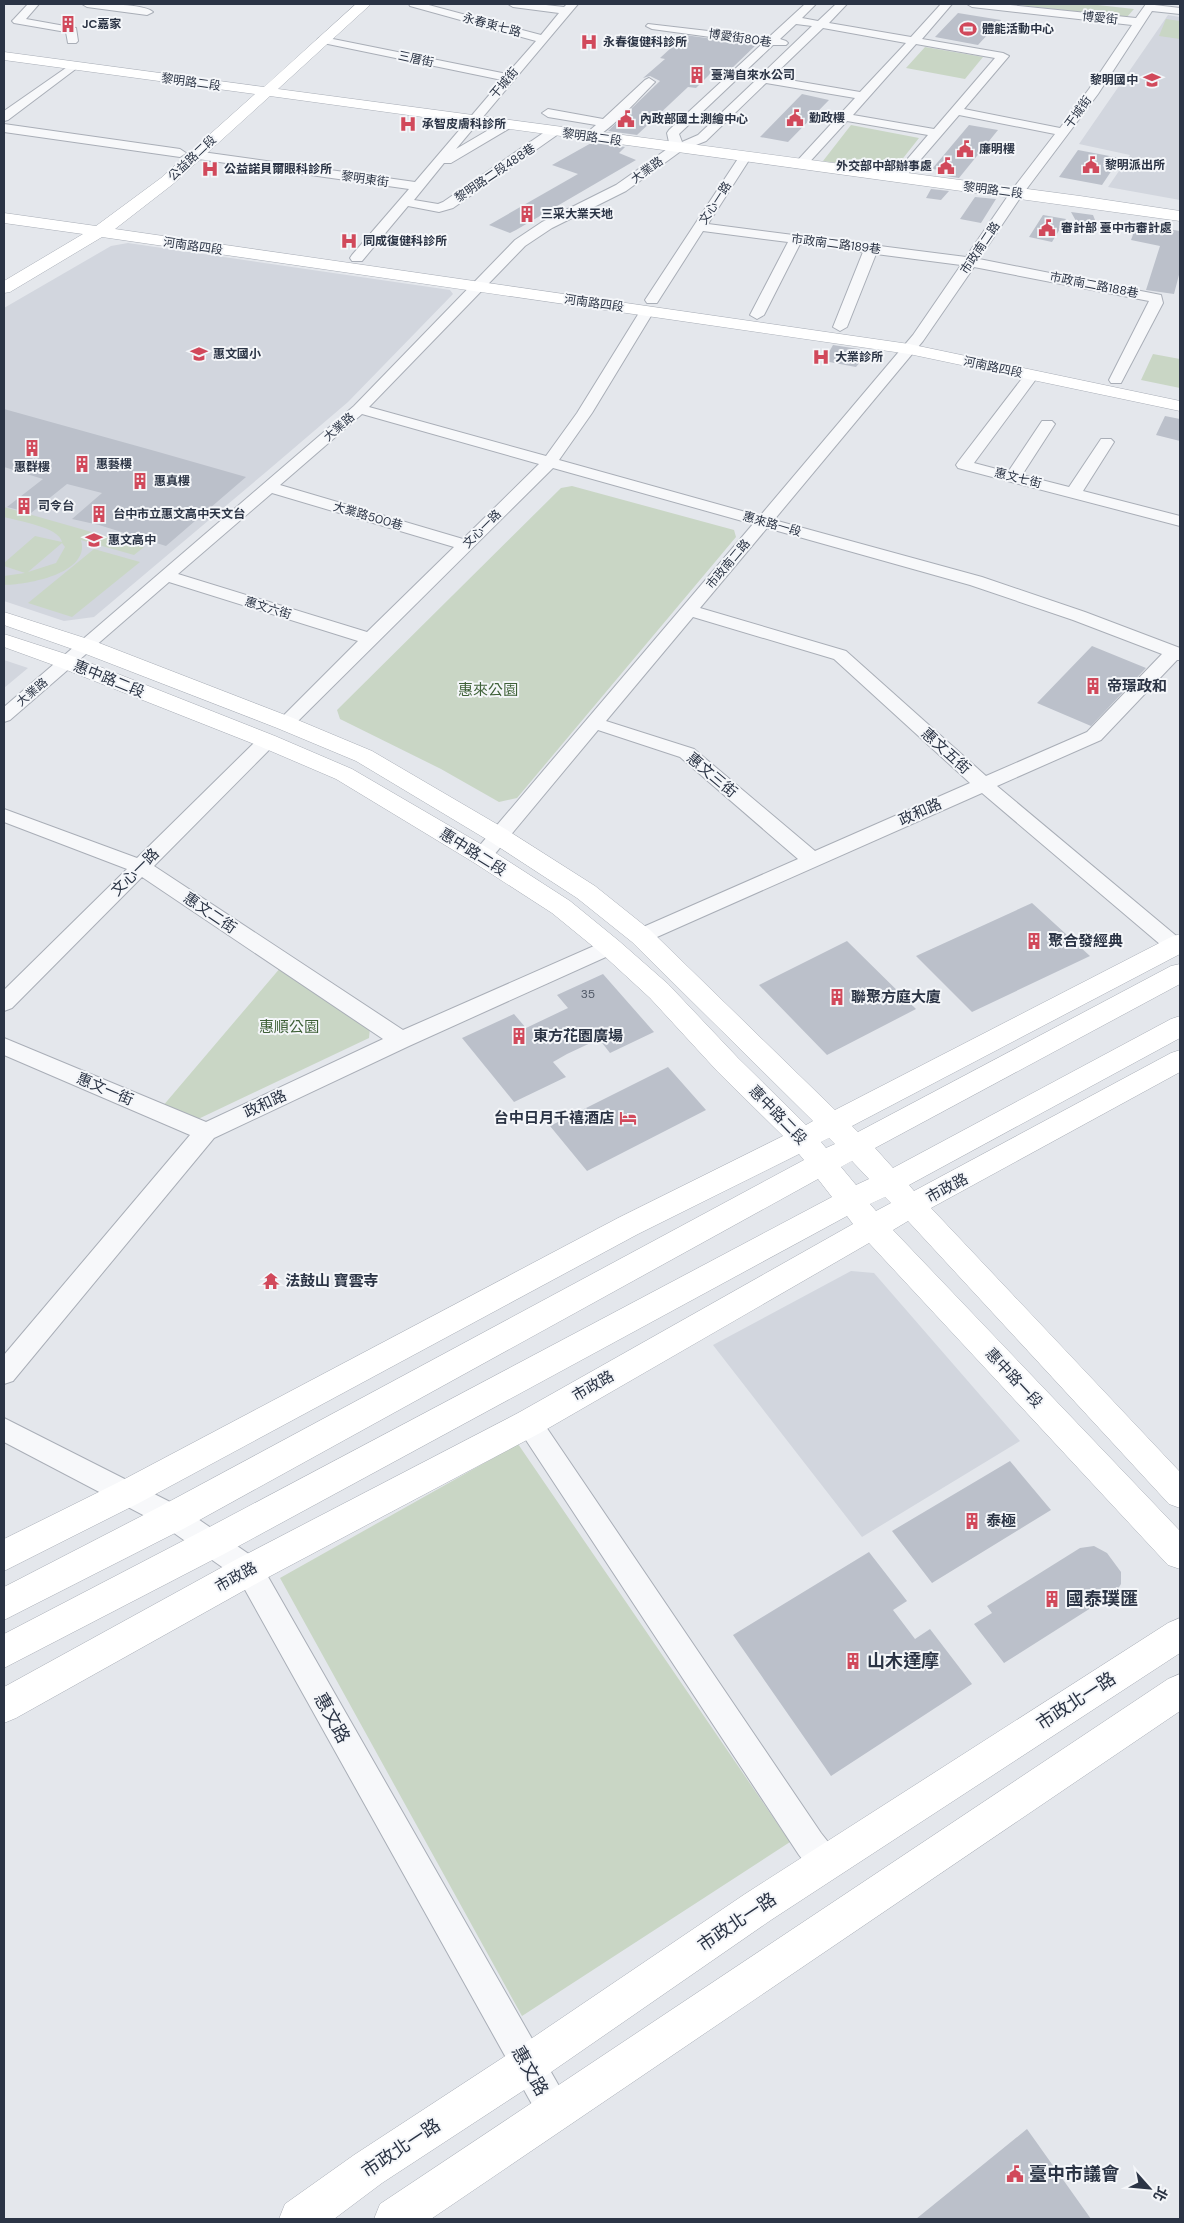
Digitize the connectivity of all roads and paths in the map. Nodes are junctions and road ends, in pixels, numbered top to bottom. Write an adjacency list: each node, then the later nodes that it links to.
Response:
1 (34, 4): 23 (street)
2 (87, 4): 15 (street)
3 (157, 4): 15 (street)
4 (351, 4): 33 (street, 公益路二段)
5 (364, 4): 22 (street, 公益路二段)
6 (414, 4): 21 (street, 永春東七路)
7 (513, 4): 13 (street)
8 (811, 4): 16 (street, 大業路)
9 (842, 4): 19 (street, 大業路)
10 (947, 4): 24 (street)
11 (972, 4): 18 (street, 博愛街)
12 (1150, 6): 14 (street); 18 (street, 干城街)
13 (570, 7): 21 (street, 干城街)
14 (1180, 11)
15 (146, 12): 17 (street)
16 (794, 20): 19 (street); 25 (street, 大業路)
17 (133, 22)
18 (1139, 22): 44 (street, 干城街)
19 (819, 25): 24 (street); 26 (street, 大業路)
20 (652, 26): 25 (street, 博愛街80巷)
21 (542, 39): 30 (street, 干城街)
22 (323, 40): 30 (street, 三厝街); 33 (street, 公益路二段)
23 (72, 41)
24 (913, 41): 34 (street); 35 (street)
25 (771, 42): 26 (street, 博愛街80巷); 29 (street, 大業路)
26 (797, 46): 31 (street, 大業路)
27 (4, 56): 28 (street, 黎明路二段)
28 (73, 66): 33 (street, 黎明路二段); 37 (street)
29 (736, 75): 31 (street); 47 (street, 大業路)
30 (509, 78): 39 (street, 干城街)
31 (762, 79): 34 (street); 47 (street, 大業路)
32 (649, 82): 40 (street)
33 (257, 91): 39 (street, 黎明路二段); 48 (street, 公益路二段)
34 (863, 96): 38 (street)
35 (956, 111): 44 (street); 45 (street)
36 (548, 113): 40 (street)
37 (4, 117)
38 (844, 117): 45 (street); 50 (street)
39 (473, 120): 41 (street, 黎明路二段); 51 (street, 干城街)
40 (606, 123): 46 (street)
41 (506, 125): 43 (street, 黎明路二段); 51 (street)
42 (4, 128): 48 (street, 黎明東街)
43 (553, 132): 46 (street, 黎明路二段); 55 (street, 黎明路二段488巷)
44 (1064, 132): 54 (street, 干城街)
45 (937, 133): 52 (street)
46 (589, 136): 47 (street, 黎明路二段)
47 (677, 148): 49 (street, 黎明路二段); 68 (street, 大業路)
48 (187, 154): 53 (street, 黎明東街); 59 (street, 公益路二段); 60 (street, 公益路二段)
49 (745, 157): 50 (street, 黎明路二段); 61 (street, 文心一路)
50 (801, 164): 52 (street, 黎明路二段)
51 (432, 169): 53 (street, 干城街)
52 (898, 177): 54 (street, 黎明路二段)
53 (417, 186): 55 (street, 干城街)
54 (1017, 193): 57 (street, 黎明路二段); 66 (street, 市政南二路)
55 (405, 202): 65 (street, 干城街)
56 (4, 207): 60 (street, 河南路四段)
57 (1180, 216)
58 (4, 218): 62 (street, 河南路四段)
59 (114, 223): 60 (street, 公益路二段); 65 (street, 河南路四段)
60 (99, 227): 62 (street, 河南路四段); 68 (street, 河南路四段); 69 (street, 公益路二段)
61 (700, 227): 63 (street, 市政南二路189巷); 70 (street, 文心一路)
62 (83, 230): 67 (street)
63 (796, 240): 64 (street, 市政南二路189巷); 71 (street)
64 (871, 249): 66 (street, 市政南二路189巷); 72 (street)
65 (357, 258): 68 (street, 河南路四段)
66 (971, 262): 73 (street, 市政南二路); 75 (street, 市政南二路188巷)
67 (4, 276)
68 (483, 282): 70 (street, 河南路四段); 78 (street, 大業路)
69 (4, 288)
70 (650, 306): 71 (street, 河南路四段); 73 (street, 河南路四段); 81 (street, 文心一路)
71 (758, 315): 72 (street, 河南路四段)
72 (840, 327): 73 (street, 河南路四段)
73 (913, 344): 74 (street, 河南路四段); 75 (street, 河南路四段); 86 (street, 市政南二路)
74 (1032, 375): 77 (street, 河南路四段); 82 (street, 惠文七街)
75 (1116, 380): 76 (street, 河南路四段)
76 (1180, 393)
77 (1180, 406)
78 (359, 409): 81 (street, 惠來路一段); 83 (street, 大業路)
79 (1047, 424): 82 (street)
80 (1106, 442): 84 (street)
81 (550, 462): 86 (street, 惠來路一段); 87 (street, 文心一路)
82 (1012, 477): 84 (street, 惠文七街)
83 (270, 487): 87 (street, 大業路500巷); 88 (street, 大業路)
84 (1074, 492): 85 (street, 惠文七街)
85 (1180, 521)
86 (764, 522): 89 (street, 市政南二路); 94 (street, 惠來路一段)
87 (466, 545): 91 (street, 文心一路)
88 (166, 576): 91 (street, 惠文六街); 93 (street, 大業路)
89 (689, 610): 98 (street, 市政南二路); 100 (street, 惠文五街)
90 (4, 618): 93 (street, 惠中路二段)
91 (370, 639): 97 (street, 文心一路)
92 (4, 640): 95 (street, 惠中路二段)
93 (86, 646): 95 (street, 大業路); 97 (street, 惠中路二段)
94 (1177, 653): 100 (street, 政和路)
95 (67, 662): 96 (street, 大業路); 99 (street, 惠中路二段)
96 (4, 716)
97 (285, 723): 102 (street, 惠中路二段)
98 (594, 723): 102 (street, 市政南二路); 104 (street, 惠文三街)
99 (267, 741): 103 (street, 惠中路二段); 105 (street, 文心一路)
100 (983, 784): 104 (street, 政和路); 108 (street, 惠文五街)
101 (4, 815): 105 (street, 惠文二街)
102 (499, 836): 103 (street, 市政南二路); 106 (street, 惠中路二段)
103 (482, 856): 107 (street, 惠中路二段)
104 (812, 860): 106 (street, 政和路)
105 (141, 866): 109 (street, 文心一路); 111 (street, 惠文二街)
106 (640, 936): 114 (street, 惠中路二段)
107 (610, 947): 111 (street, 政和路); 116 (street, 惠中路二段)
108 (1178, 954): 114 (street); 117 (street)
109 (4, 1003)
110 (1180, 1026): 119 (street, 市政路)
111 (401, 1040): 115 (street, 政和路)
112 (4, 1046): 115 (street, 惠文一街)
113 (1180, 1060): 121 (street, 市政路)
114 (833, 1123): 116 (street); 117 (street, 惠中路二段)
115 (206, 1132): 123 (street, 政和路)
116 (803, 1139): 118 (street, 惠中路二段); 126 (street)
117 (856, 1147): 118 (street); 119 (street)
118 (823, 1163): 120 (street, 惠中路二段); 128 (street)
119 (889, 1182): 120 (street, 市政路); 121 (street)
120 (851, 1200): 122 (street, 惠中路一段); 129 (street, 市政路)
121 (912, 1206): 122 (street, 市政路); 127 (street)
122 (872, 1227): 124 (street, 市政路); 130 (street, 惠中路一段)
123 (4, 1373)
124 (529, 1423): 132 (street, 市政路); 138 (street)
125 (4, 1429): 126 (street, 惠文路)
126 (128, 1493): 128 (street, 惠文路); 131 (street)
127 (1180, 1494)
128 (173, 1517): 129 (street, 惠文路); 133 (street)
129 (212, 1543): 132 (street, 惠文路); 135 (street, 市政路)
130 (1180, 1554)
131 (4, 1556)
132 (249, 1570): 137 (street, 市政路); 139 (street, 惠文路)
133 (4, 1604)
134 (1180, 1634): 138 (street, 市政北一路)
135 (4, 1652)
136 (1180, 1691): 140 (street)
137 (4, 1706)
138 (826, 1863): 139 (street, 市政北一路)
139 (527, 2065): 140 (street, 惠文路); 141 (street, 市政北一路)
140 (555, 2112): 142 (street)
141 (300, 2219)
142 (395, 2219)

